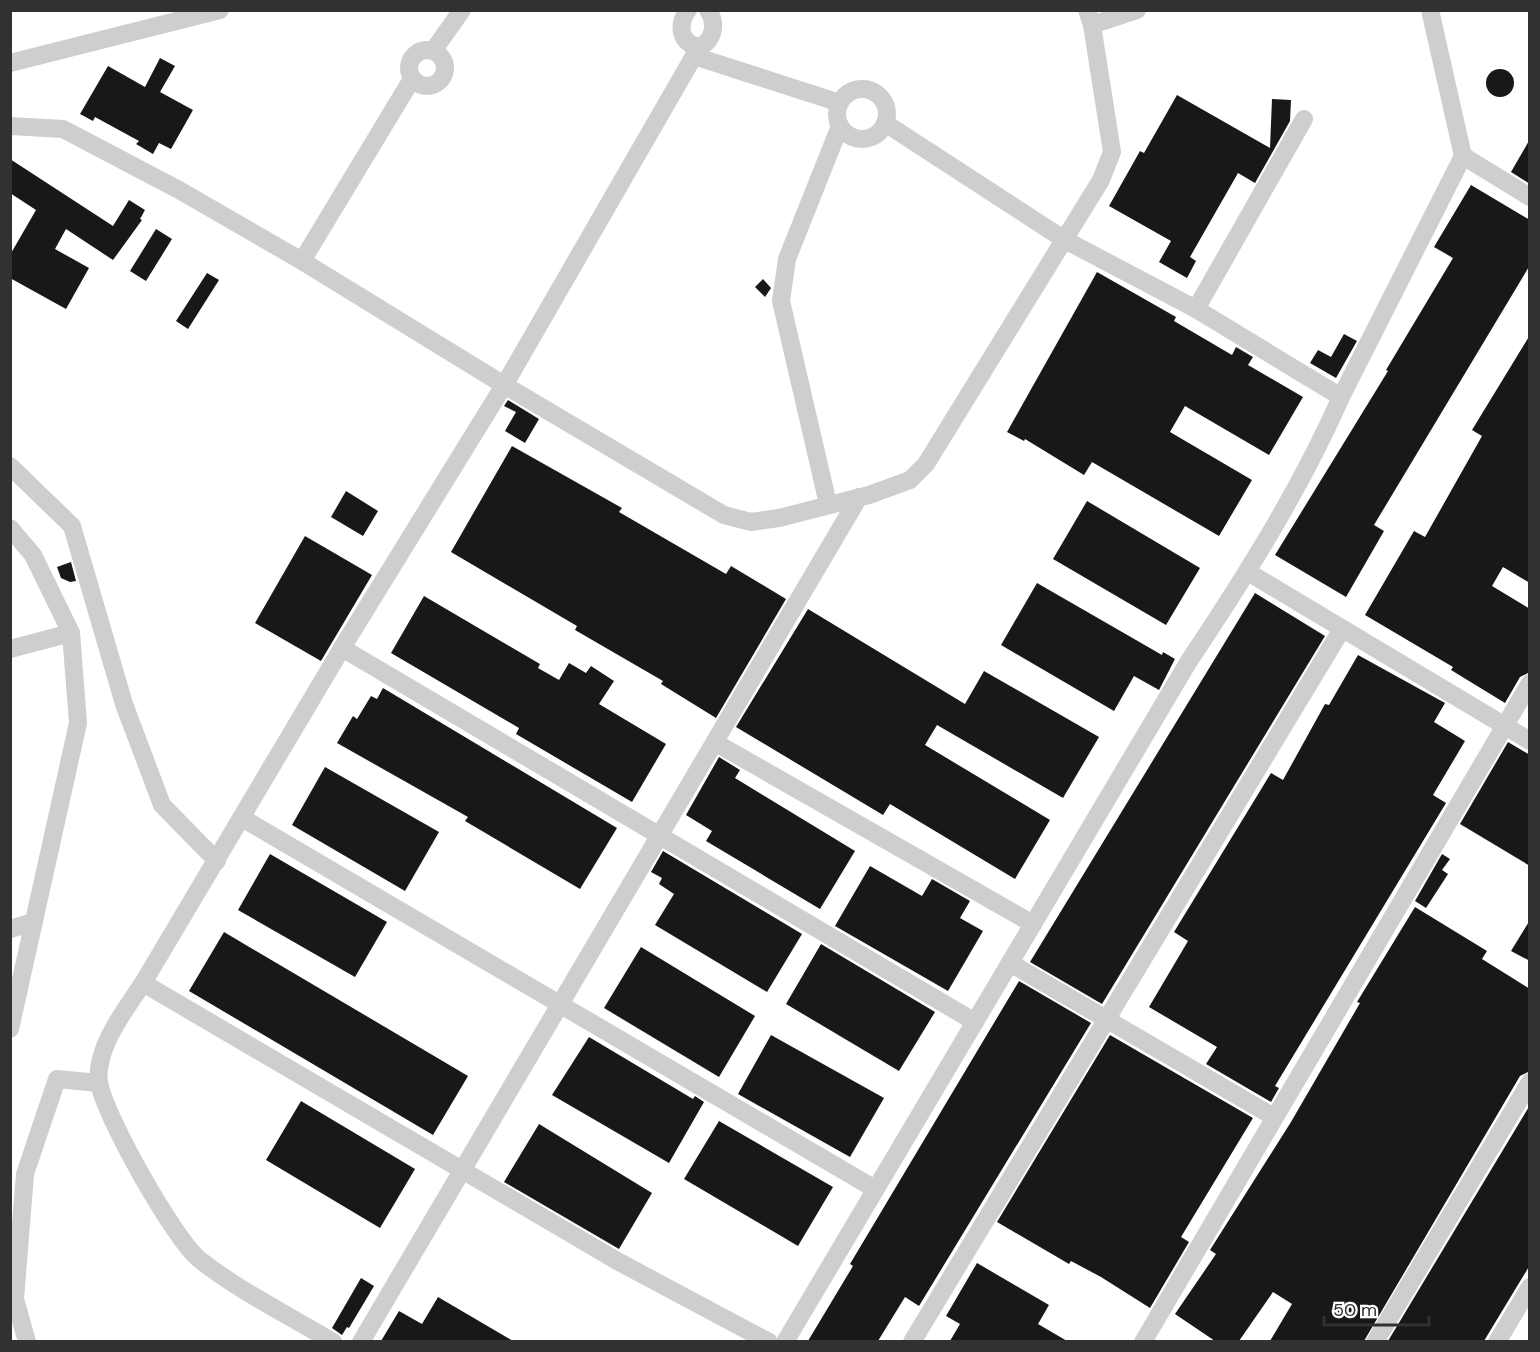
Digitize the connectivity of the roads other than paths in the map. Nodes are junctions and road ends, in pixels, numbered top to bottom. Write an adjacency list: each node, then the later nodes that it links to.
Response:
1 (220, 10): 10 (street)
2 (462, 10): 8 (street)
3 (688, 10): 9 (street)
4 (708, 10): 9 (street)
5 (1137, 10): 7 (street)
6 (1430, 10): 17 (street)
7 (1089, 18): 19 (street)
8 (433, 51): 11 (street); 11 (street)
9 (695, 52): 12 (street); 22 (street)
10 (10, 63)
11 (412, 79): 20 (street)
12 (840, 103): 14 (street); 16 (street)
13 (1304, 119): 21 (street)
14 (885, 123): 16 (street); 19 (street)
15 (10, 126): 20 (street)
16 (840, 126): 26 (street)
17 (1463, 156): 18 (street); 23 (street)
18 (1530, 197)
19 (1065, 240): 21 (street); 25 (street)
20 (302, 261): 22 (street)
21 (1196, 309): 23 (street)
22 (504, 385): 26 (street); 31 (street)
23 (1341, 397): 28 (street)
24 (10, 466): 39 (street)
25 (859, 497): 26 (street); 36 (street)
26 (828, 504)
27 (10, 528): 30 (street)
28 (1248, 572): 29 (street); 41 (street)
29 (1342, 629): 34 (street); 46 (street)
30 (71, 633): 32 (street); 40 (street)
31 (342, 648): 37 (street); 38 (street)
32 (10, 649)
33 (1530, 683): 34 (street)
34 (1503, 725): 35 (street); 51 (street)
35 (1530, 741)
36 (716, 743): 38 (street); 41 (street)
37 (242, 818): 39 (street); 45 (street)
38 (660, 836): 45 (street); 47 (street)
39 (217, 861): 44 (street)
40 (34, 922): 42 (street); 48 (street)
41 (1033, 924): 43 (street)
42 (10, 929)
43 (1010, 963): 46 (street); 47 (street)
44 (142, 983): 50 (street); 52 (street)
45 (559, 1005): 52 (street); 53 (street)
46 (1107, 1018): 51 (street); 60 (street)
47 (975, 1022): 53 (street)
48 (10, 1029)
49 (1530, 1082): 62 (street)
50 (99, 1083): 55 (street); 56 (street)
51 (1274, 1117): 61 (street)
52 (462, 1168): 57 (street); 58 (street)
53 (875, 1189): 59 (street)
54 (1530, 1287): 63 (street)
55 (27, 1341)
56 (333, 1341)
57 (361, 1341)
58 (769, 1341)
59 (785, 1341)
60 (912, 1341)
61 (1143, 1341)
62 (1375, 1341)
63 (1497, 1341)

